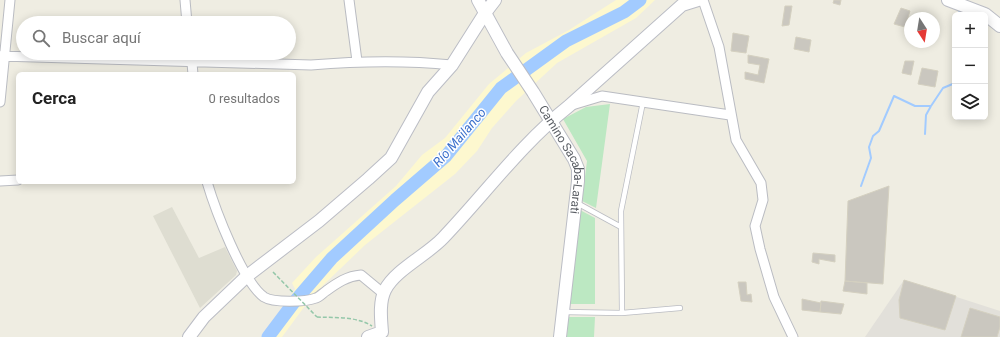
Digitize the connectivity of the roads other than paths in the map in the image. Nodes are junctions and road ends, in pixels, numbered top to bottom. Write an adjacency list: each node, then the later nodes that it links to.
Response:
1 (10, 0): 12 (street)
2 (185, 0): 10 (street)
3 (349, 0): 16 (street)
4 (478, 0): 9 (street, Camino Sacaba-Larati)
5 (495, 0): 9 (street)
6 (698, 0): 21 (street)
7 (703, 0): 22 (street)
8 (948, 0): 11 (street)
9 (485, 13): 17 (street); 23 (street, Camino Sacaba-Larati)
10 (186, 16)
11 (1000, 26)
12 (2, 56): 13 (street); 19 (street)
13 (16, 56)
14 (191, 60): 18 (street)
15 (236, 60): 16 (street)
16 (356, 61): 17 (street)
17 (452, 65): 29 (street)
18 (193, 72)
19 (0, 102)
20 (643, 102): 21 (street); 22 (street); 28 (lane)
21 (569, 106): 23 (street)
22 (730, 115): 38 (street)
23 (550, 121): 27 (street, Camino Sacaba-Larati); 30 (street)
24 (16, 180): 25 (street)
25 (0, 181)
26 (208, 184): 29 (street)
27 (576, 202): 28 (lane); 32 (street, Camino Sacaba-Larati)
28 (621, 227): 33 (lane)
29 (248, 276): 30 (street); 35 (street)
30 (384, 294): 34 (street)
31 (680, 308): 33 (lane)
32 (562, 312): 33 (lane); 37 (street, Camino Sacaba-Larati)
33 (622, 313)
34 (382, 335): 36 (street)
35 (189, 337)
36 (368, 337)
37 (560, 337)
38 (793, 337)

